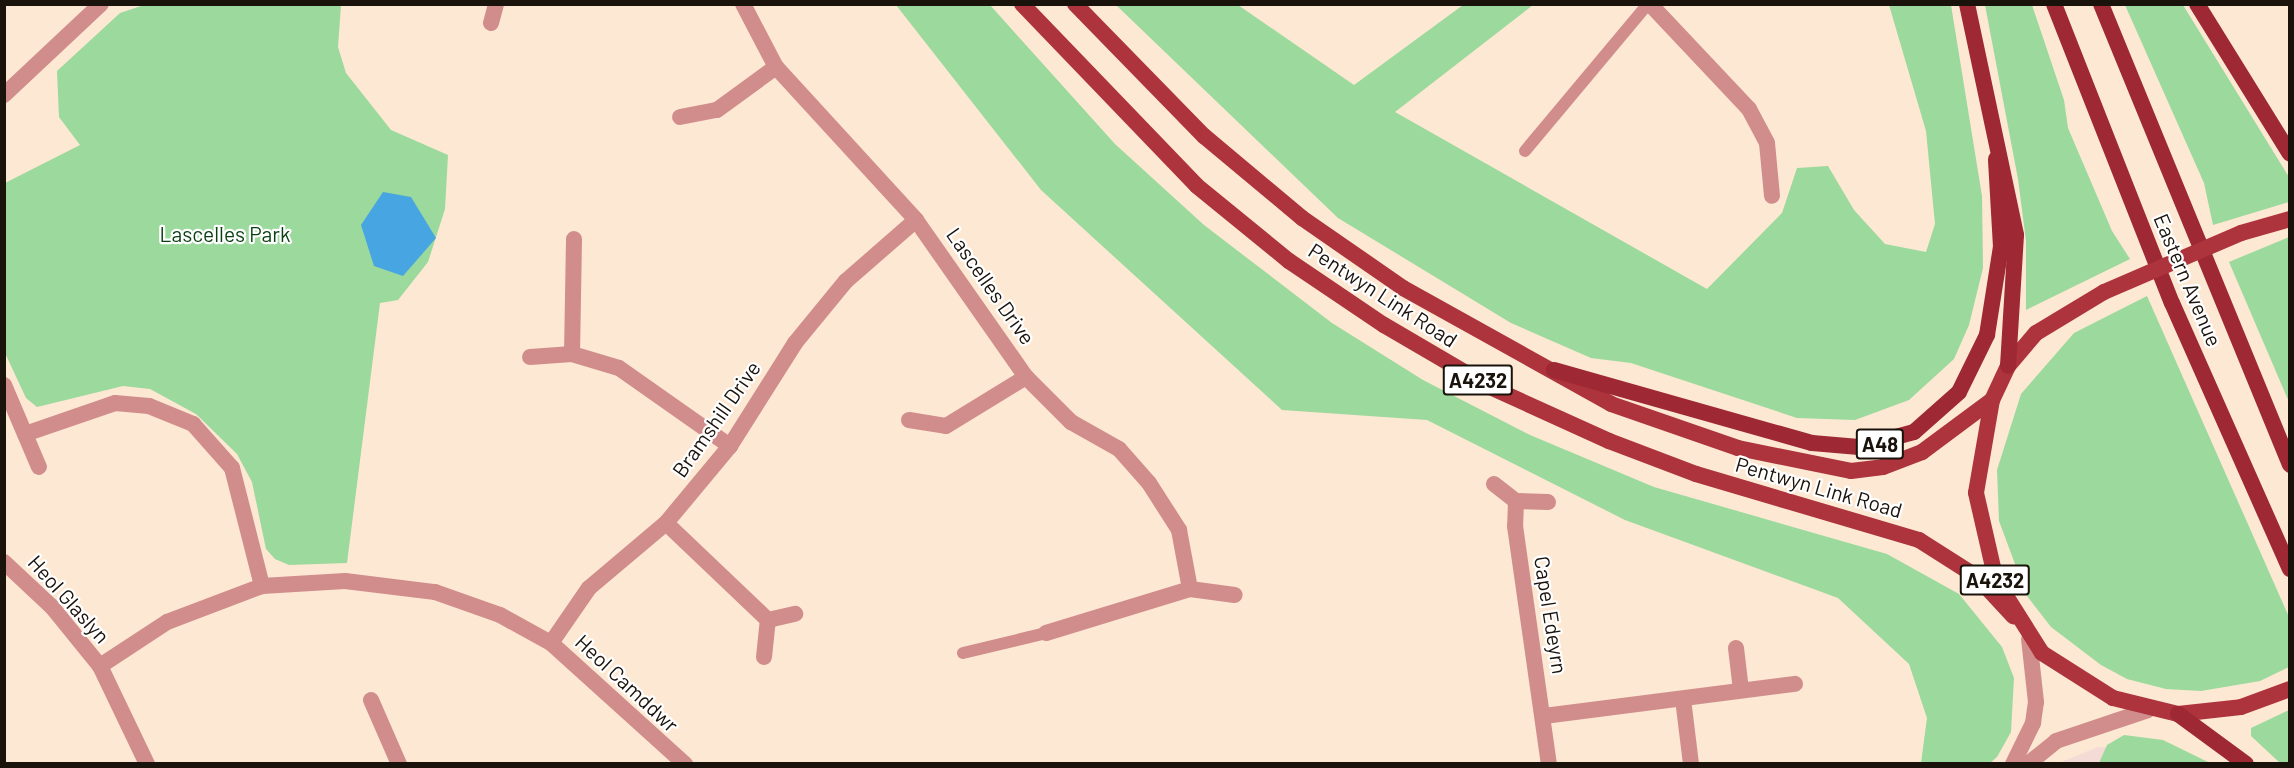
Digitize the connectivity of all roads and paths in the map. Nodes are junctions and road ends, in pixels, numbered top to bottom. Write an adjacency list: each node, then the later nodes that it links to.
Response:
1 (101, 4): 13 (street)
2 (496, 4): 11 (street)
3 (743, 4): 12 (street, Lascelles Drive)
4 (1022, 4): 44 (main road, Pentwyn Link Road / A4232)
5 (1075, 4): 25 (main road, Pentwyn Link Road / A4232)
6 (1649, 4): 15 (lane); 18 (street)
7 (1966, 4): 17 (highway)
8 (2054, 4): 39 (highway, Eastern Avenue)
9 (2101, 4): 32 (highway, Eastern Avenue)
10 (2196, 4): 16 (highway)
11 (491, 23)
12 (776, 67): 14 (street); 20 (street, Lascelles Drive)
13 (4, 95)
14 (680, 117)
15 (1525, 151)
16 (2289, 154)
17 (1996, 159): 24 (highway); 25 (highway, A48)
18 (1772, 196)
19 (2289, 219): 24 (main road, A4232, bridge)
20 (916, 220): 26 (street, Lascelles Drive); 31 (street, Bramshill Drive)
21 (574, 238): 22 (street)
22 (572, 354): 23 (street); 31 (street)
23 (530, 357)
24 (2008, 366): 28 (main road, A4232)
25 (1554, 370): 28 (main road, Pentwyn Link Road / A4232)
26 (1026, 377): 29 (street); 41 (street, Lascelles Drive)
27 (4, 385): 30 (street)
28 (1992, 400): 44 (main road, A4232)
29 (909, 420)
30 (25, 434): 33 (street); 40 (street)
31 (730, 446): 37 (street, Bramshill Drive)
32 (2289, 465)
33 (39, 467)
34 (1494, 484): 35 (street)
35 (1516, 501): 36 (street); 60 (street, Capel Edeyrn)
36 (1548, 502)
37 (666, 524): 45 (street); 48 (street, Bramshill Drive)
38 (4, 562): 52 (street, Heol Glaslyn)
39 (2289, 569)
40 (261, 586): 48 (street, Heol Camddwr); 52 (street, Heol Camddwr)
41 (1190, 590): 42 (street); 46 (street)
42 (1235, 595)
43 (795, 614): 45 (street)
44 (2014, 617): 47 (main road, A4232)
45 (768, 620): 51 (street)
46 (1046, 633): 50 (lane)
47 (2029, 639): 58 (main road, A4232); 66 (street)
48 (551, 643): 61 (street, Heol Camddwr)
49 (1736, 648): 54 (street)
50 (963, 653)
51 (765, 657)
52 (100, 666): 62 (street, Heol Glaslyn)
53 (1795, 684): 54 (street)
54 (1742, 690): 56 (street)
55 (2285, 691): 59 (main road, A4232)
56 (1683, 699): 60 (street); 65 (street)
57 (371, 700): 63 (street)
58 (2148, 710): 59 (main road, A4232); 67 (street)
59 (2178, 714): 68 (highway)
60 (1544, 716): 64 (street, Capel Edeyrn)
61 (674, 761)
62 (147, 764)
63 (399, 764)
64 (1549, 764)
65 (1691, 764)
66 (2013, 764)
67 (2028, 764)
68 (2246, 764)

